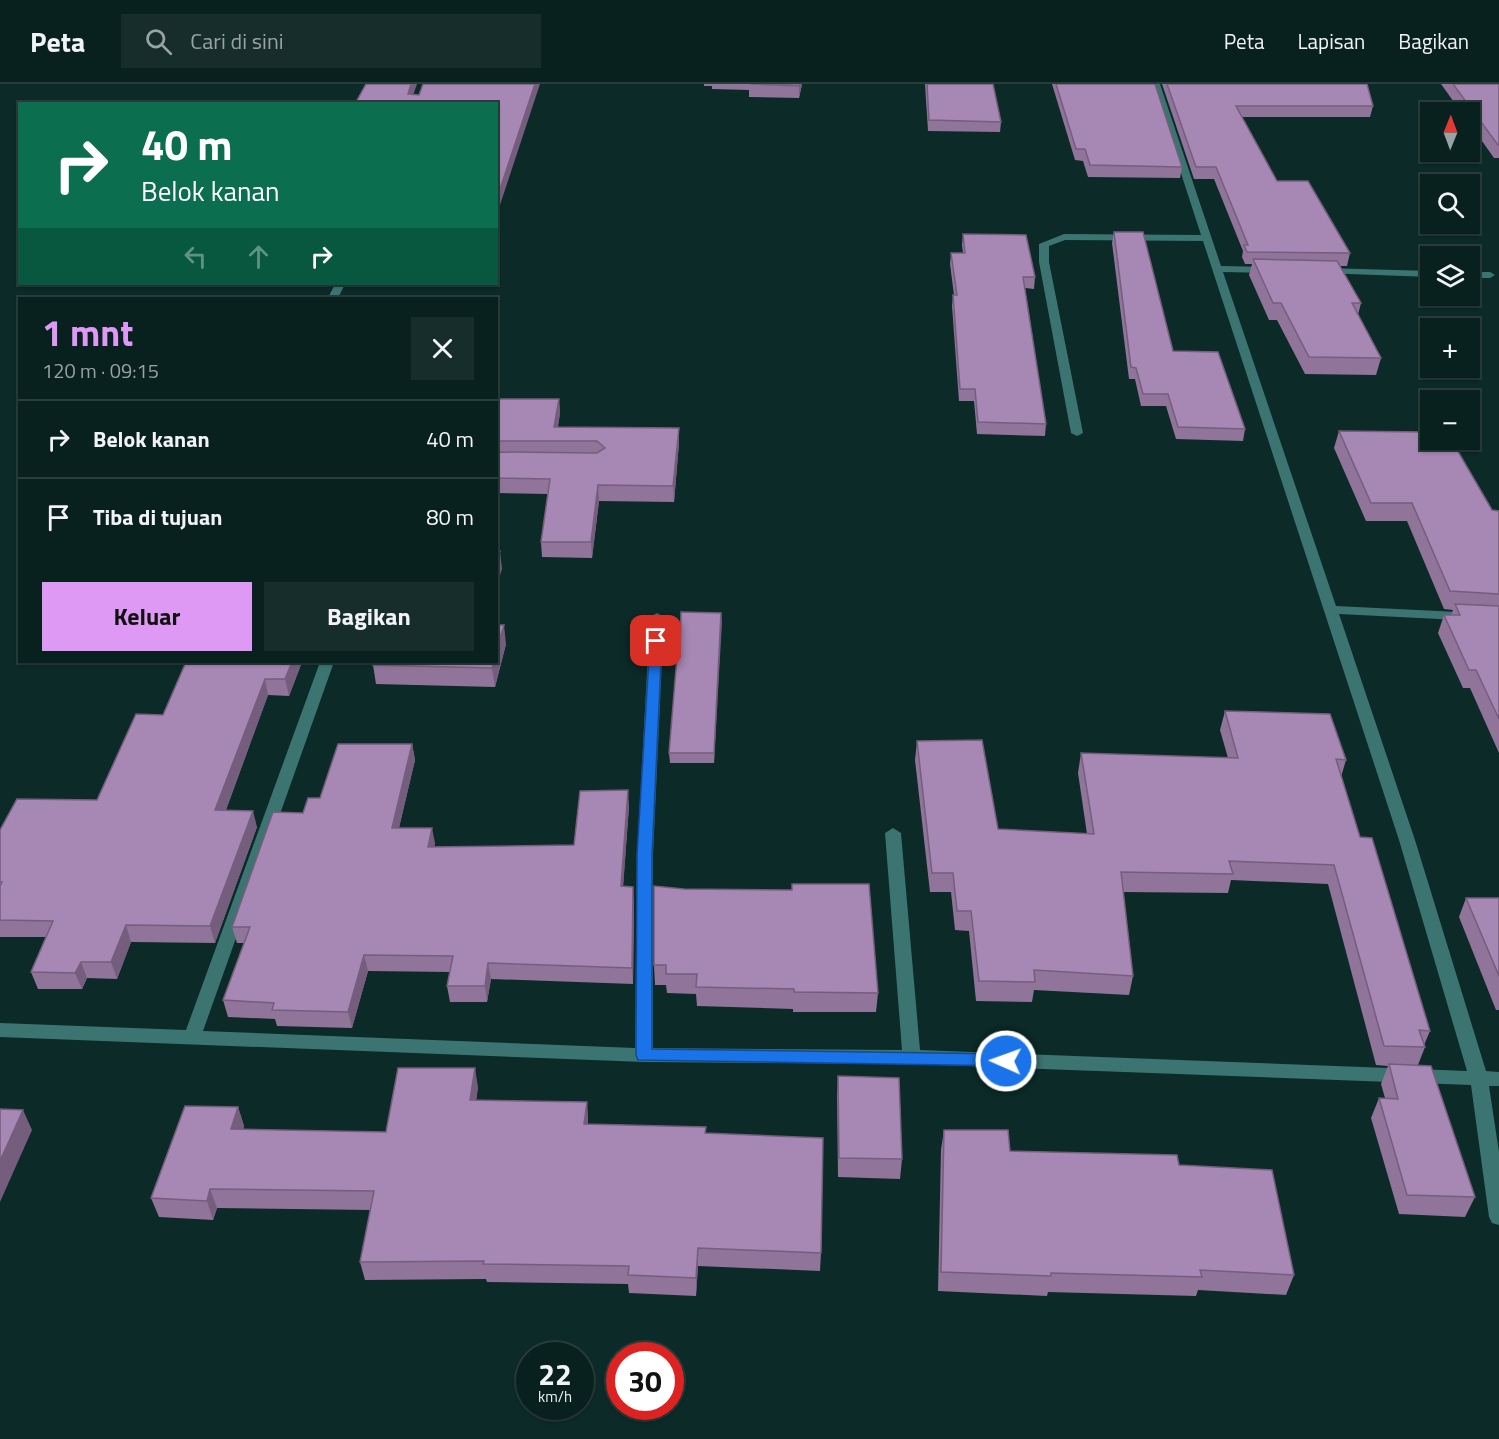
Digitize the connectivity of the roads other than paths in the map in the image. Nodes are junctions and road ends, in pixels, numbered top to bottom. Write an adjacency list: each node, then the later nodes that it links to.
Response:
1 (1156, 84): 2 (street)
2 (1205, 238): 3 (street); 9 (street)
3 (1217, 269): 4 (street); 10 (street)
4 (1288, 271)
5 (1312, 271): 6 (street)
6 (1420, 274)
7 (1480, 274): 8 (street)
8 (1490, 275)
9 (1077, 434)
10 (1332, 610): 12 (street); 19 (street)
11 (657, 617): 17 (street)
12 (1499, 618)
13 (327, 663): 16 (street)
14 (893, 833): 18 (street)
15 (0, 1030): 16 (street)
16 (192, 1037): 17 (street)
17 (644, 1055): 18 (street)
18 (912, 1058): 19 (street)
19 (1479, 1079): 20 (street); 21 (street)
20 (1499, 1079)
21 (1499, 1217)

